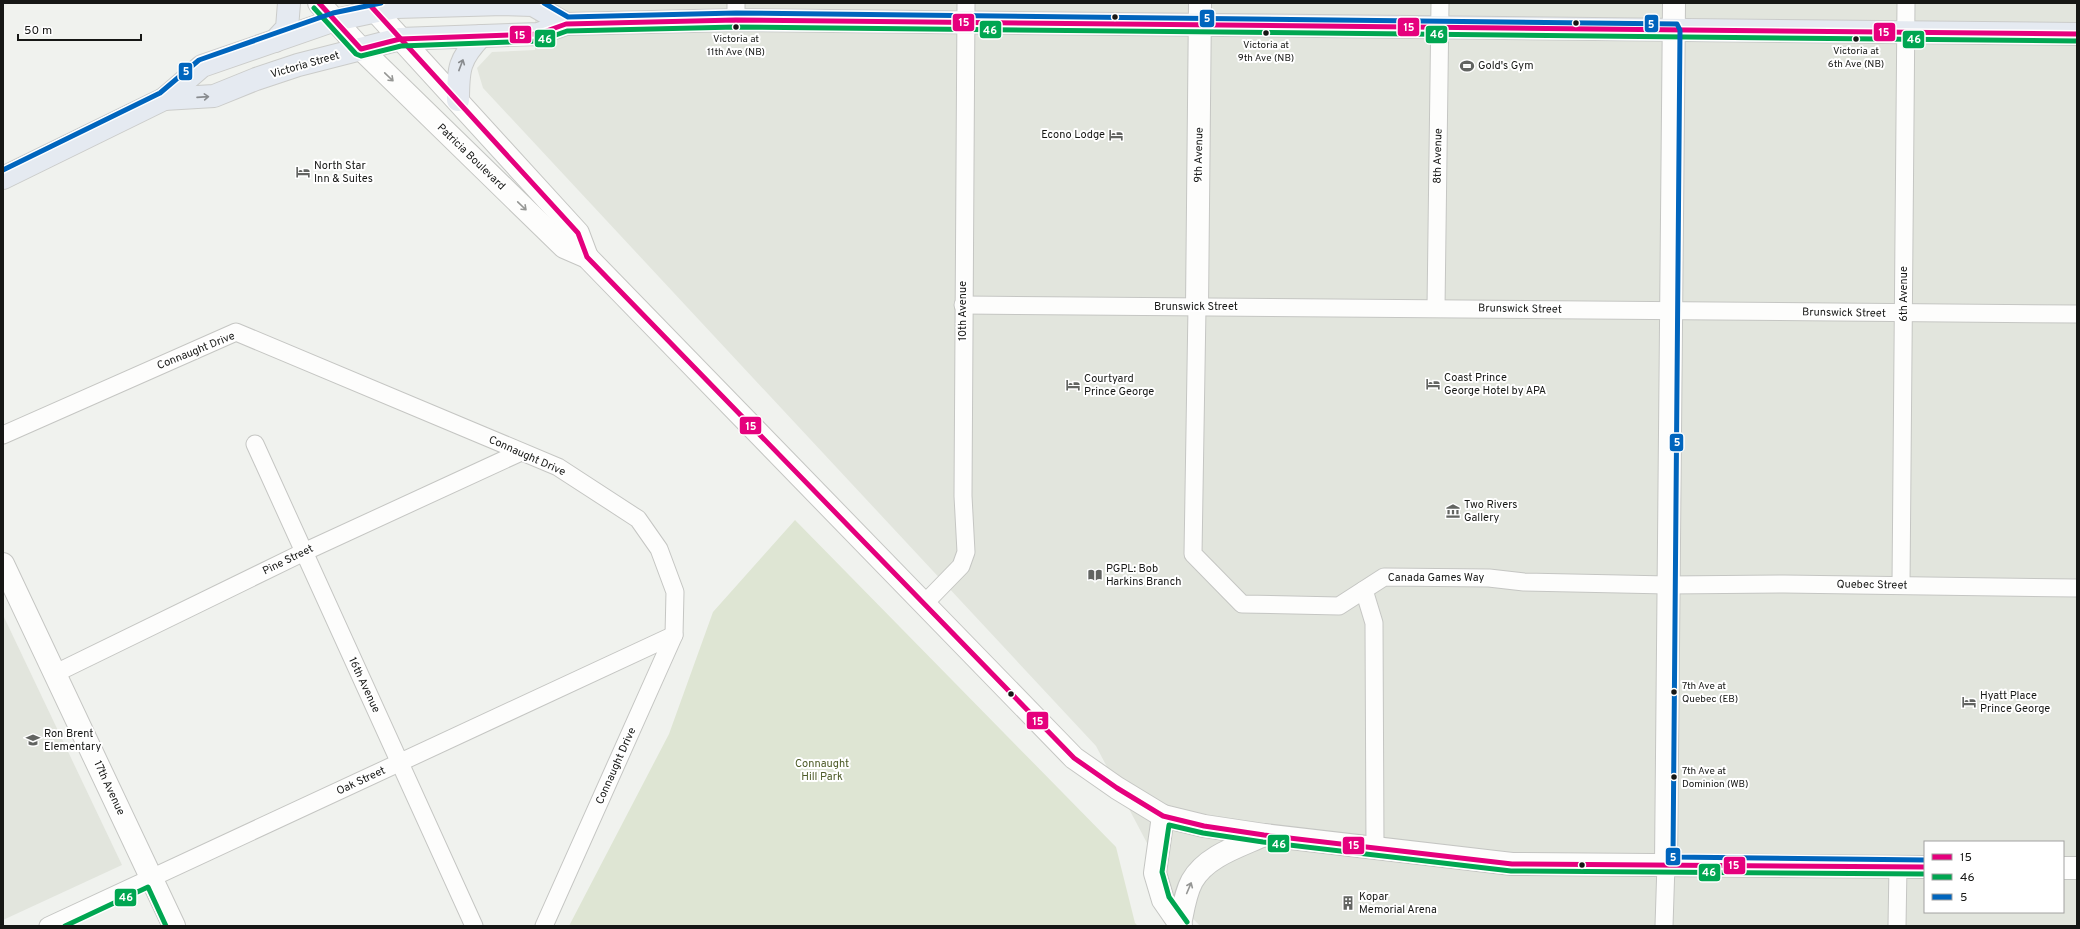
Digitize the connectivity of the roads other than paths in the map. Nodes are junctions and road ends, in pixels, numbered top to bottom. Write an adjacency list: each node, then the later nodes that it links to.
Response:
1 (289, 3): 20 (highway)
2 (319, 3): 11 (main road, Patricia Boulevard)
3 (504, 3): 8 (highway, Victoria Street); 12 (highway, Victoria Street)
4 (1200, 3): 13 (main road, 9th Avenue)
5 (1440, 3): 14 (street, 8th Avenue)
6 (1674, 3): 15 (main road)
7 (1906, 3): 16 (street, 6th Avenue)
8 (371, 7): 11 (highway, Victoria Street); 19 (main road, Patricia Boulevard)
9 (736, 12): 10 (highway, Victoria Street); 12 (highway, Victoria Street)
10 (966, 13): 13 (highway, Victoria Street); 26 (street, 10th Avenue)
11 (335, 20): 20 (highway, Victoria Street); 21 (main road, Patricia Boulevard)
12 (566, 24): 18 (highway, Victoria Street)
13 (1200, 25): 14 (highway, Victoria Street); 27 (main road, 9th Avenue)
14 (1440, 27): 15 (highway, Victoria Street); 28 (street, 8th Avenue)
15 (1673, 30): 16 (highway, Victoria Street); 29 (main road)
16 (1906, 32): 17 (highway, Victoria Street); 30 (street, 6th Avenue)
17 (2077, 34)
18 (481, 36): 19 (highway, Victoria Street); 23 (highway, one-way to 18)
19 (400, 39): 21 (highway, Victoria Street); 23 (main road, Patricia Boulevard)
20 (274, 41): 22 (highway, Victoria Street)
21 (361, 49): 22 (highway, Victoria Street, one-way to 21); 25 (main road, Patricia Boulevard, one-way to 25)
22 (164, 100): 24 (highway, Victoria Street)
23 (458, 100): 25 (main road, Patricia Boulevard)
24 (3, 178)
25 (587, 257): 41 (main road, Patricia Boulevard)
26 (963, 305): 27 (street, Brunswick Street); 41 (street, 10th Avenue)
27 (1197, 307): 28 (street, Brunswick Street); 40 (street, Canada Games Way)
28 (1436, 308): 29 (street, Brunswick Street)
29 (1670, 311): 30 (street, Brunswick Street); 37 (main road)
30 (1904, 314): 31 (street, Brunswick Street); 38 (street, 6th Avenue)
31 (2077, 314)
32 (3, 435): 34 (street, Connaught Drive)
33 (255, 444): 35 (street, 16th Avenue)
34 (521, 452): 35 (street, Pine Street); 42 (street, Connaught Drive)
35 (304, 552): 43 (street, Pine Street); 44 (street, 16th Avenue)
36 (3, 564): 43 (main road, 17th Avenue)
37 (1668, 585): 38 (street, Quebec Street); 40 (street, Canada Games Way); 48 (main road)
38 (1901, 585): 39 (street, Quebec Street)
39 (2077, 588)
40 (1364, 590): 47 (street)
41 (925, 603): 45 (main road, Patricia Boulevard)
42 (674, 636): 44 (street, Oak Street); 57 (street, Connaught Drive)
43 (56, 673): 53 (main road, 17th Avenue)
44 (400, 763): 53 (street, Oak Street); 56 (street, 16th Avenue)
45 (1163, 816): 46 (main road, Patricia Boulevard); 58 (main road)
46 (1264, 835): 47 (main road, Patricia Boulevard); 58 (main road, one-way to 46)
47 (1375, 848): 48 (main road, Patricia Boulevard)
48 (1666, 864): 49 (main road, Patricia Boulevard); 59 (street)
49 (1898, 866): 50 (main road, Patricia Boulevard); 60 (street)
50 (1924, 867)
51 (2064, 868): 52 (main road)
52 (2077, 868)
53 (151, 878): 54 (street, Oak Street); 55 (main road, 17th Avenue)
54 (48, 926)
55 (174, 926)
56 (474, 926)
57 (544, 926)
58 (1181, 926)
59 (1664, 926)
60 (1897, 926)

